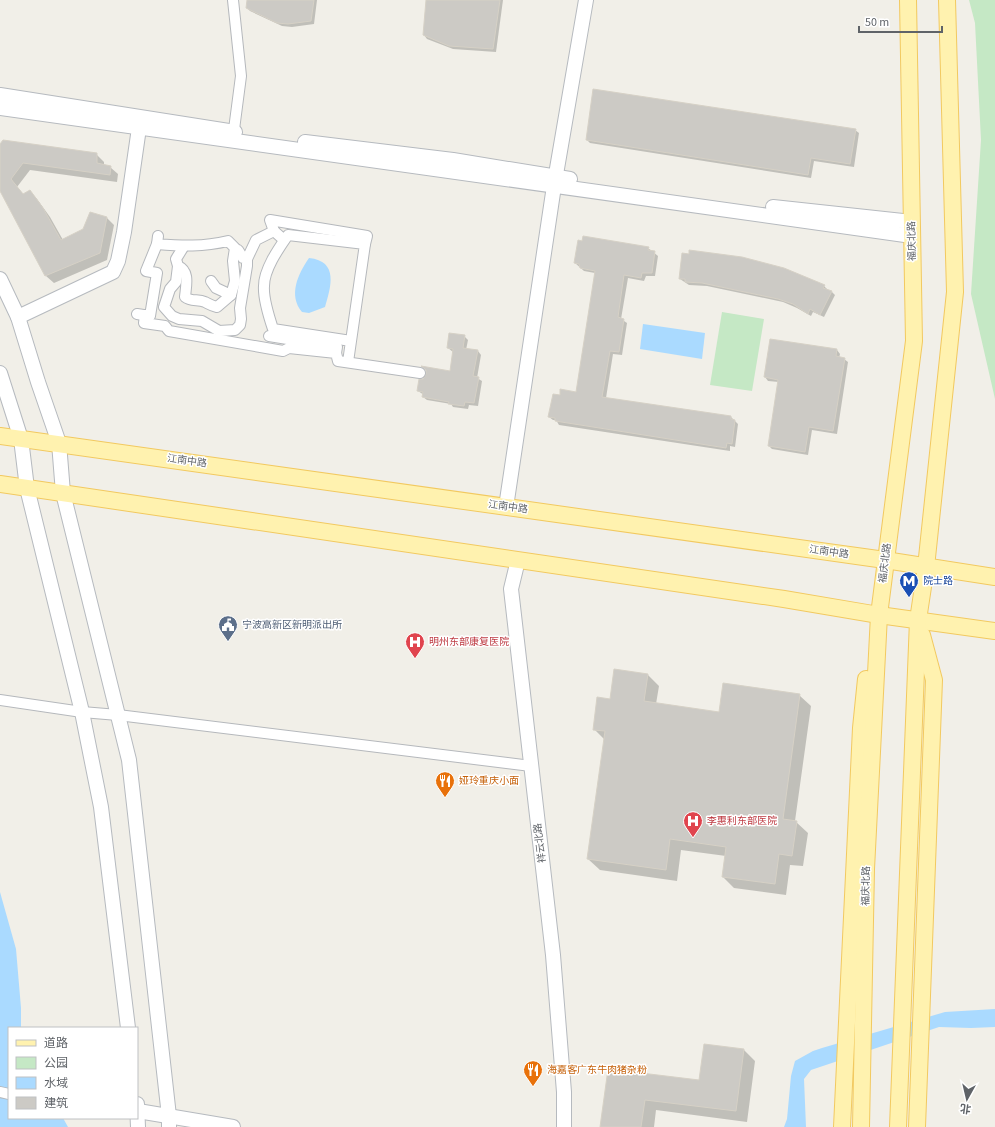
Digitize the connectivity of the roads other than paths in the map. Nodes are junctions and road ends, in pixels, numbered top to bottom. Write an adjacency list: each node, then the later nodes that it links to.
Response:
1 (233, 0): 8 (street)
2 (586, 0): 9 (street)
3 (908, 0): 10 (main road, 福庆北路)
4 (947, 0): 37 (main road)
5 (0, 95): 8 (street)
6 (0, 108): 7 (street)
7 (139, 128): 8 (street); 21 (street)
8 (233, 136): 9 (street)
9 (555, 181): 10 (street); 34 (street)
10 (912, 229): 36 (main road, 福庆北路)
11 (274, 230): 12 (street); 13 (street); 16 (street)
12 (284, 240): 13 (street); 23 (street)
13 (365, 244): 23 (street)
14 (184, 246): 15 (street); 17 (street); 24 (street)
15 (235, 250): 16 (street); 20 (street)
16 (247, 259): 17 (street)
17 (178, 266): 20 (street)
18 (0, 279): 21 (street)
19 (211, 281): 20 (street)
20 (231, 295)
21 (18, 317): 30 (street)
22 (269, 336): 24 (street)
23 (351, 341): 25 (street)
24 (336, 353): 25 (street)
25 (348, 362): 27 (street)
26 (0, 372): 29 (street)
27 (420, 373)
28 (0, 436): 29 (main road, 江南中路)
29 (21, 439): 30 (main road, 江南中路); 32 (street)
30 (58, 443): 33 (street); 34 (main road, 江南中路)
31 (0, 484): 32 (main road)
32 (27, 488): 33 (main road); 43 (street)
33 (63, 493): 35 (main road); 44 (street)
34 (506, 507): 36 (main road, 江南中路)
35 (518, 560): 39 (main road); 45 (street, 祥云北路)
36 (885, 560): 37 (main road, 江南中路); 39 (main road, 福庆北路)
37 (926, 567): 38 (main road, 江南中路); 40 (main road)
38 (995, 577)
39 (879, 615): 40 (main road); 51 (main road); 52 (main road, 福庆北路)
40 (918, 620): 41 (main road); 53 (main road); 54 (main road)
41 (995, 631)
42 (0, 700): 43 (street)
43 (82, 712): 44 (street); 46 (street)
44 (118, 715): 45 (street); 48 (street)
45 (531, 766): 50 (street, 祥云北路)
46 (128, 1027)
47 (138, 1108): 48 (street)
48 (169, 1122): 49 (street)
49 (233, 1127)
50 (564, 1127)
51 (842, 1127)
52 (861, 1127)
53 (898, 1127)
54 (917, 1127)

